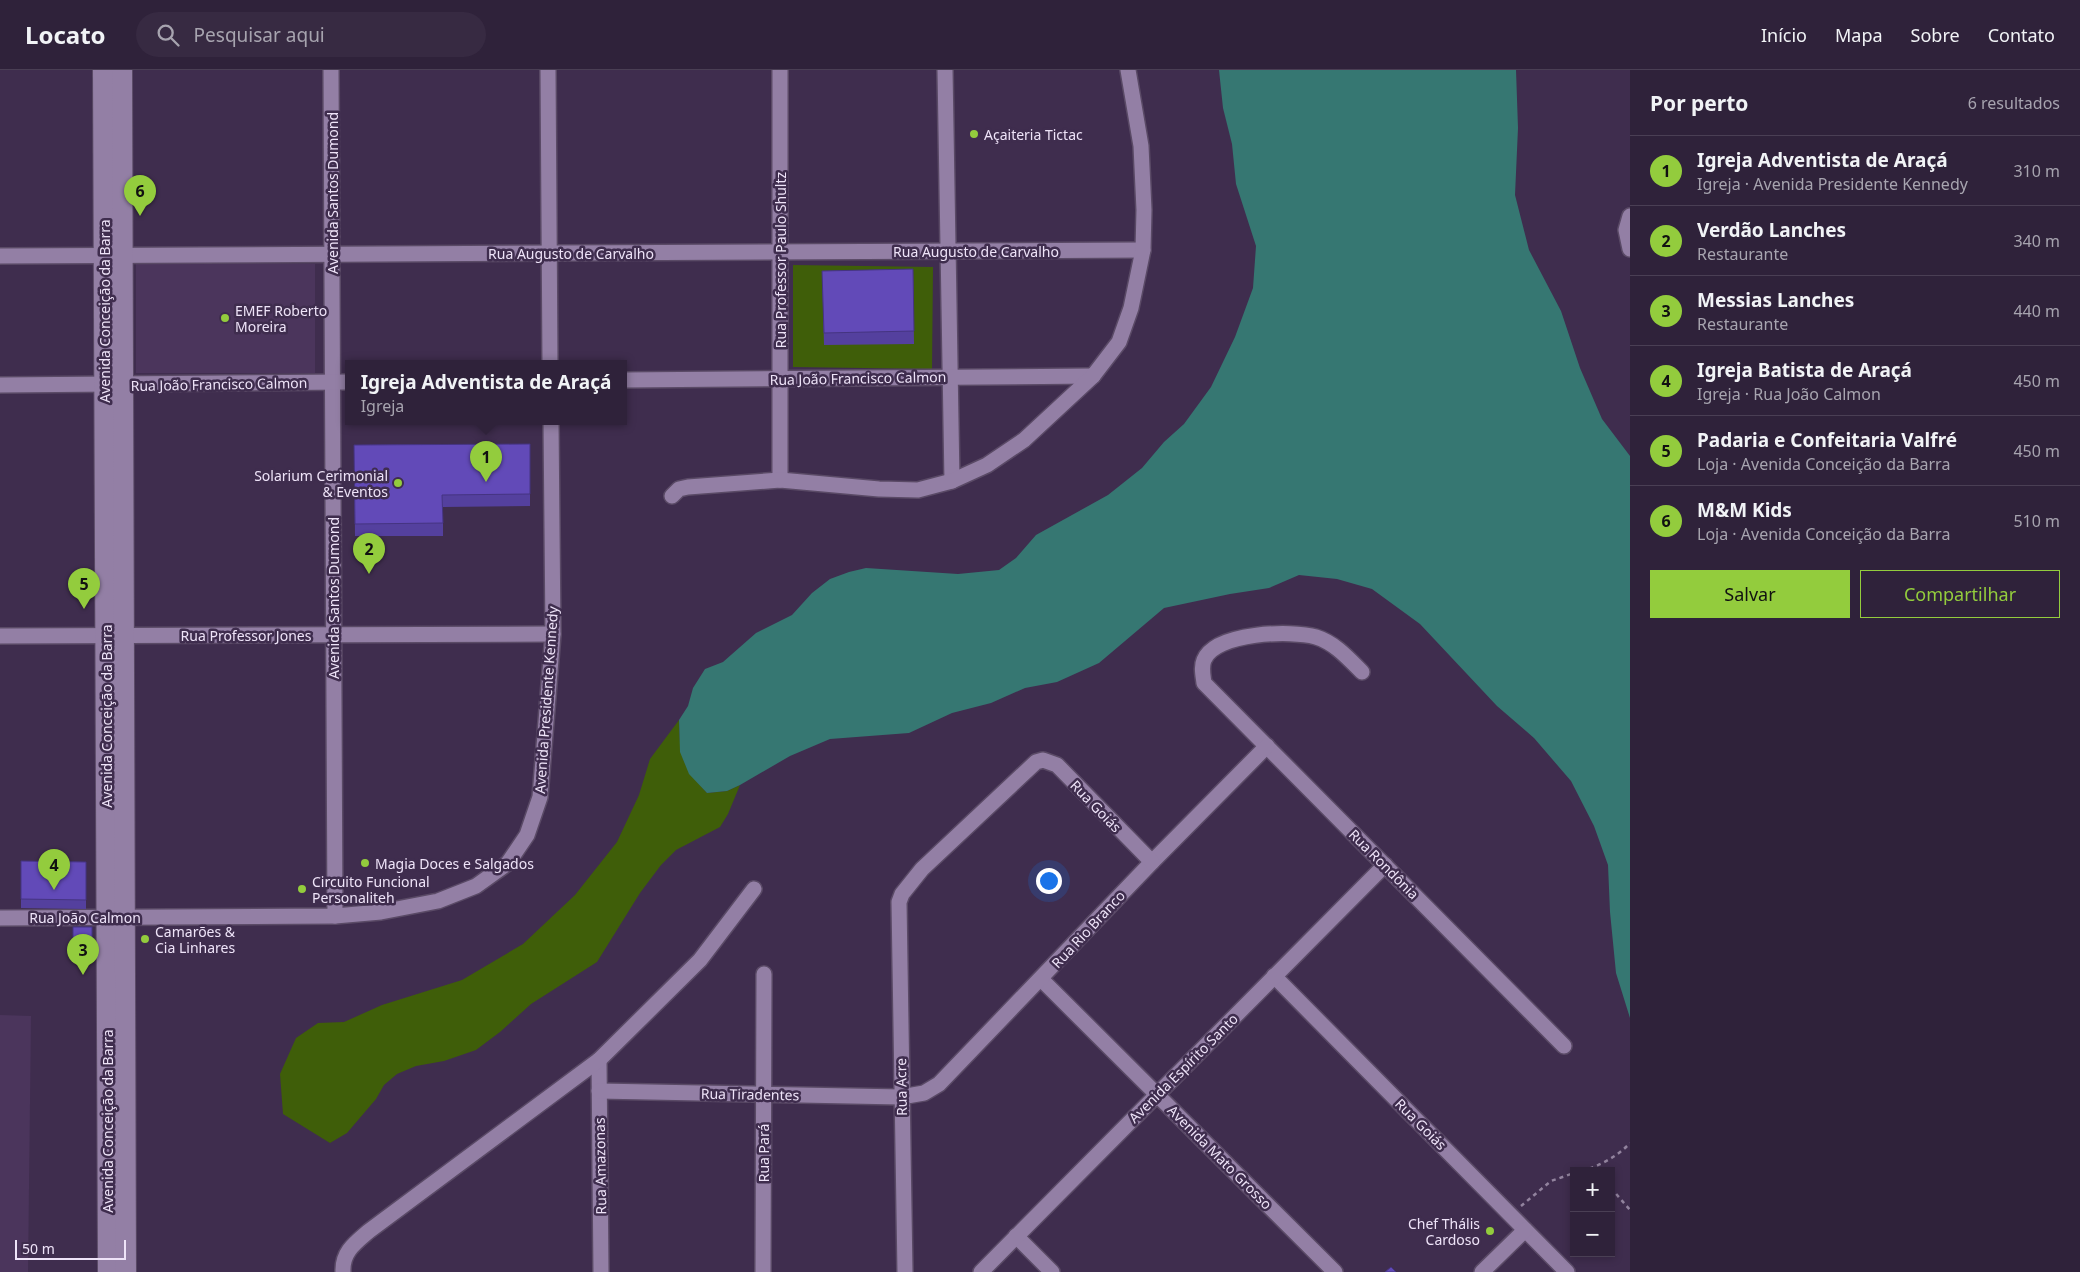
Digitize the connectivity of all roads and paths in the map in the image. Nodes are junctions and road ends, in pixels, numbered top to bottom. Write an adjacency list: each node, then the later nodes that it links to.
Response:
1 (103, 70): 15 (street, Avenida Conceição da Barra)
2 (122, 70): 15 (street, Avenida Conceição da Barra)
3 (331, 70): 14 (street, Avenida Santos Dumond)
4 (548, 70): 13 (street)
5 (780, 70): 12 (street, Rua Professor Paulo Shultz)
6 (945, 70): 11 (street)
7 (1128, 70): 10 (street)
8 (1630, 216): 9 (street)
9 (1630, 249)
10 (1143, 250): 11 (street, Rua Augusto de Carvalho); 18 (street)
11 (948, 251): 12 (street, Rua Augusto de Carvalho); 19 (street)
12 (780, 252): 13 (street, Rua Augusto de Carvalho); 20 (street, Rua Professor Paulo Shultz)
13 (549, 253): 14 (street, Rua Augusto de Carvalho); 17 (street)
14 (332, 254): 15 (street, Rua Augusto de Carvalho); 22 (street, Avenida Santos Dumond)
15 (113, 255): 16 (street, Rua Augusto de Carvalho); 24 (street, Avenida Conceição da Barra)
16 (0, 256)
17 (550, 360)
18 (1093, 376): 19 (street, Rua João Francisco Calmon); 28 (street)
19 (950, 377): 20 (street, Rua João Francisco Calmon); 28 (street)
20 (780, 378): 21 (street, Rua João Francisco Calmon); 27 (street, Rua Professor Paulo Shultz)
21 (627, 380)
22 (333, 382): 23 (street, Rua João Francisco Calmon); 24 (street, Rua João Francisco Calmon); 31 (street, Avenida Santos Dumond)
23 (345, 382)
24 (114, 384): 25 (street, Rua João Francisco Calmon); 33 (street, Avenida Conceição da Barra)
25 (0, 385)
26 (551, 425): 30 (street, Avenida Presidente Kennedy)
27 (780, 480): 28 (street); 29 (street)
28 (952, 481)
29 (672, 496)
30 (553, 634): 31 (street, Rua Professor Jones); 40 (street, Avenida Presidente Kennedy)
31 (334, 635): 33 (street, Rua Professor Jones); 41 (street, Avenida Santos Dumond)
32 (0, 636): 33 (street, Rua Professor Jones)
33 (115, 636): 42 (street, Avenida Conceição da Barra)
34 (1362, 672): 35 (street, Rua Rondônia)
35 (1267, 746): 36 (street, Rua Rio Branco); 37 (street, Rua Rondônia)
36 (1152, 862): 39 (street, Rua Goiás); 46 (street, Rua Rio Branco)
37 (1384, 865): 45 (street, Avenida Espírito Santo); 47 (street, Rua Rondônia)
38 (754, 889): 48 (street)
39 (899, 902): 52 (street, Rua Acre)
40 (381, 912): 41 (street, Rua João Calmon)
41 (335, 916): 42 (street, Rua João Calmon)
42 (116, 917): 43 (street, Rua João Calmon); 61 (street, Avenida Conceição da Barra); 62 (street, Avenida Conceição da Barra)
43 (0, 918)
44 (764, 974): 50 (street, Rua Pará)
45 (1274, 976): 51 (street, Avenida Espírito Santo); 58 (street, Rua Goiás)
46 (1041, 979): 51 (street, Avenida Mato Grosso); 52 (street, Rua Rio Branco)
47 (1564, 1046)
48 (599, 1060): 49 (street, Rua Amazonas); 63 (street)
49 (599, 1091): 50 (street, Rua Tiradentes); 64 (street, Rua Amazonas)
50 (764, 1094): 52 (street, Rua Tiradentes); 65 (street, Rua Pará)
51 (1157, 1094): 60 (street, Avenida Espírito Santo); 69 (street, Avenida Mato Grosso)
52 (901, 1097): 66 (street, Rua Acre)
53 (1630, 1143): 54 (path)
54 (1596, 1167)
55 (1570, 1174): 58 (path)
56 (1615, 1193): 57 (path)
57 (1630, 1210)
58 (1510, 1215): 59 (street, Rua Goiás)
59 (1525, 1230): 70 (street); 71 (street, Rua Goiás)
60 (1016, 1236): 67 (street, Avenida Espírito Santo); 68 (street)
61 (108, 1272)
62 (126, 1272)
63 (343, 1272)
64 (601, 1272)
65 (763, 1272)
66 (905, 1272)
67 (981, 1272)
68 (1052, 1272)
69 (1335, 1272)
70 (1482, 1272)
71 (1567, 1272)

